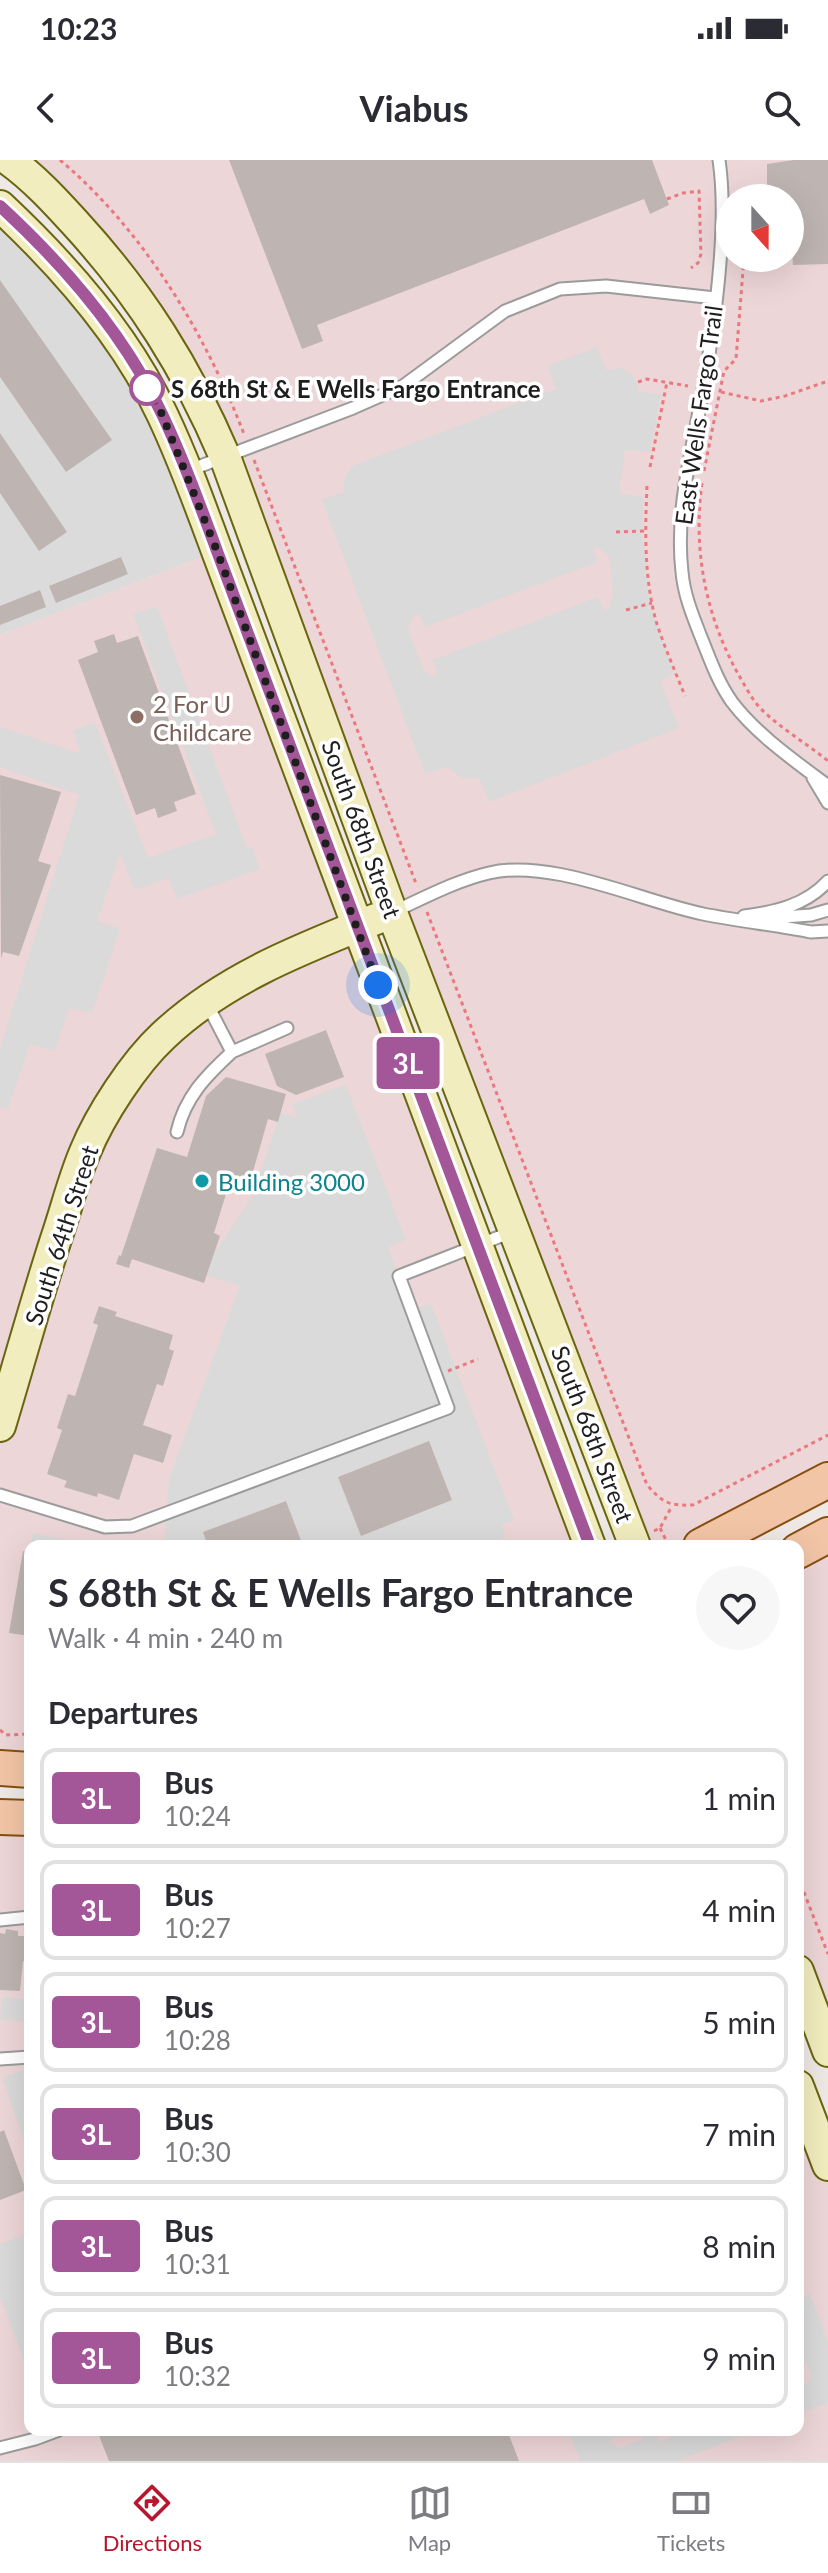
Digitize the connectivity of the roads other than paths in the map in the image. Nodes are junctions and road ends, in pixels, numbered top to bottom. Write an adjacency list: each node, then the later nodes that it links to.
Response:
1 (9, 160): 5 (street, South 68th Street)
2 (719, 160): 4 (lane, East Wells Fargo Trail)
3 (0, 206): 6 (street, South 68th Street)
4 (715, 298): 5 (lane); 7 (lane, East Wells Fargo Trail)
5 (225, 457): 6 (lane); 12 (street, South 68th Street)
6 (186, 472): 14 (street, South 68th Street)
7 (808, 771): 8 (lane); 9 (lane, East Wells Fargo Trail)
8 (828, 783)
9 (828, 803)
10 (828, 881): 13 (lane)
11 (828, 910): 13 (lane)
12 (392, 913): 13 (lane); 14 (street, South 64th Street); 20 (street, South 68th Street)
13 (732, 917): 15 (lane)
14 (356, 927): 16 (street, South 64th Street); 21 (street, South 68th Street)
15 (828, 931)
16 (206, 1001): 18 (lane); 22 (street, South 64th Street)
17 (287, 1028): 18 (lane)
18 (232, 1052): 19 (lane)
19 (177, 1132)
20 (515, 1231): 21 (lane); 27 (street, South 68th Street)
21 (477, 1246): 24 (lane); 26 (street, South 68th Street)
22 (0, 1426)
23 (828, 1480): 28 (main road)
24 (0, 1495)
25 (828, 1535): 29 (main road)
26 (588, 1540)
27 (633, 1540)
28 (713, 1540)
29 (804, 1548)
30 (0, 1768): 31 (main road)
31 (24, 1770)
32 (0, 1817): 33 (main road)
33 (24, 1818)
34 (24, 1918): 35 (lane)
35 (0, 1920)
36 (808, 1987): 37 (street)
37 (828, 2051)
38 (24, 2057): 39 (lane)
39 (0, 2059)
40 (805, 2124): 41 (street)
41 (828, 2165)
42 (43, 2436): 43 (lane)
43 (0, 2448)

